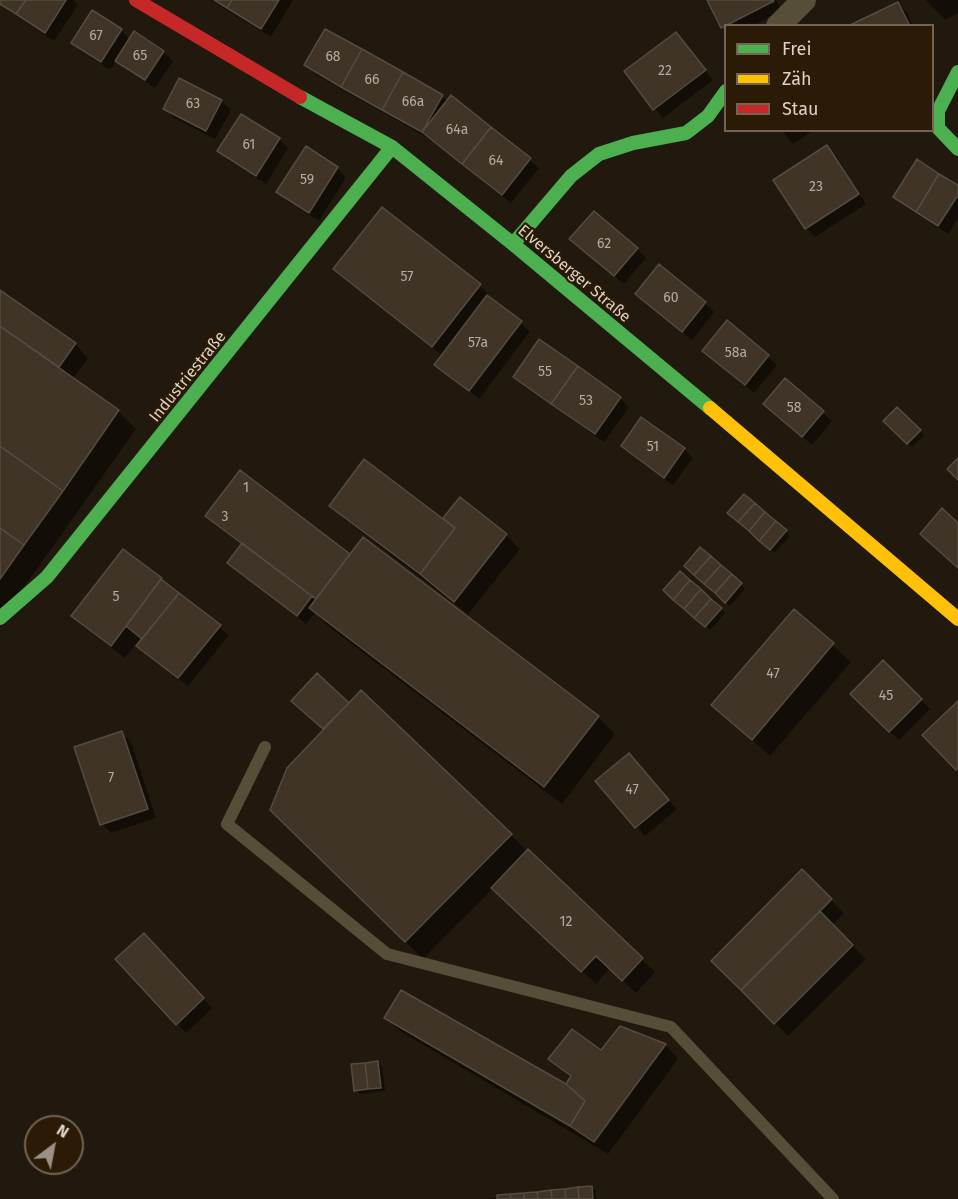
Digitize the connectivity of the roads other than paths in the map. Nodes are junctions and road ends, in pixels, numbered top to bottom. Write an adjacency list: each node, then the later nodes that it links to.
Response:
1 (136, 0): 6 (street, Elversberger Straße)
2 (804, 0): 3 (street)
3 (780, 24)
4 (958, 72): 7 (street)
5 (724, 94): 8 (street)
6 (392, 147): 8 (street, Elversberger Straße); 9 (street, Industriestraße)
7 (958, 149)
8 (513, 244): 10 (street, Elversberger Straße)
9 (0, 618)
10 (958, 619)
11 (265, 747): 12 (lane)
12 (834, 1199)

